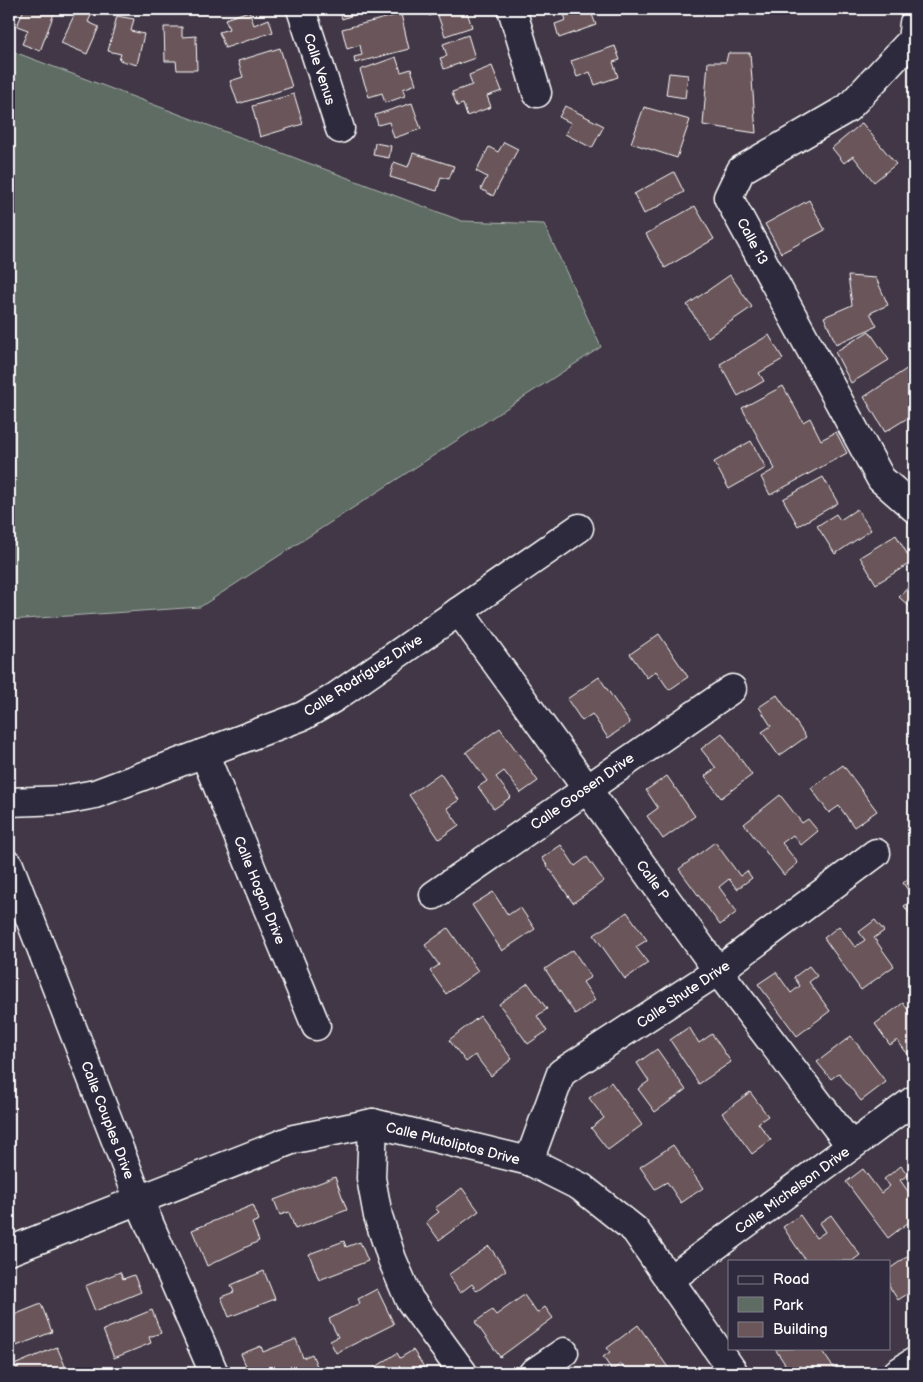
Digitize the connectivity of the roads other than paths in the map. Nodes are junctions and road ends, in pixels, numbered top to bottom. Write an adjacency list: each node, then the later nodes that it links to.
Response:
1 (301, 9): 5 (street, Calle Venus)
2 (512, 9): 4 (street)
3 (914, 24): 6 (street, Calle 13)
4 (538, 93)
5 (340, 129)
6 (914, 508)
7 (579, 528): 8 (street, Calle Rodríguez Drive)
8 (459, 611): 10 (street, Calle Rodríguez Drive); 11 (street, Calle P)
9 (732, 689): 11 (street, Calle Goosen Drive)
10 (204, 753): 12 (street, Calle Rodríguez Drive); 17 (street, Calle Hogan Drive)
11 (586, 788): 15 (street, Calle Goosen Drive); 16 (street, Calle P)
12 (9, 802)
13 (876, 853): 16 (street, Calle Shute Drive)
14 (9, 865): 22 (street, Calle Couples Drive)
15 (434, 894)
16 (718, 971): 20 (street, Calle P); 21 (street, Calle Shute Drive)
17 (316, 1026)
18 (914, 1100): 20 (street, Calle Michelson Drive)
19 (374, 1123): 21 (street, Calle Plutoliptos Drive); 22 (street, Calle Plutoliptos Drive); 28 (street)
20 (851, 1146): 24 (street, Calle Michelson Drive)
21 (530, 1162): 24 (street, Calle Plutoliptos Drive)
22 (139, 1200): 23 (street, Calle Plutoliptos Drive); 27 (street, Calle Couples Drive)
23 (9, 1251)
24 (669, 1280): 30 (street, Calle Plutoliptos Drive)
25 (564, 1352): 29 (street)
26 (914, 1362): 31 (street)
27 (214, 1373)
28 (463, 1373)
29 (533, 1373)
30 (734, 1373)
31 (897, 1373)

